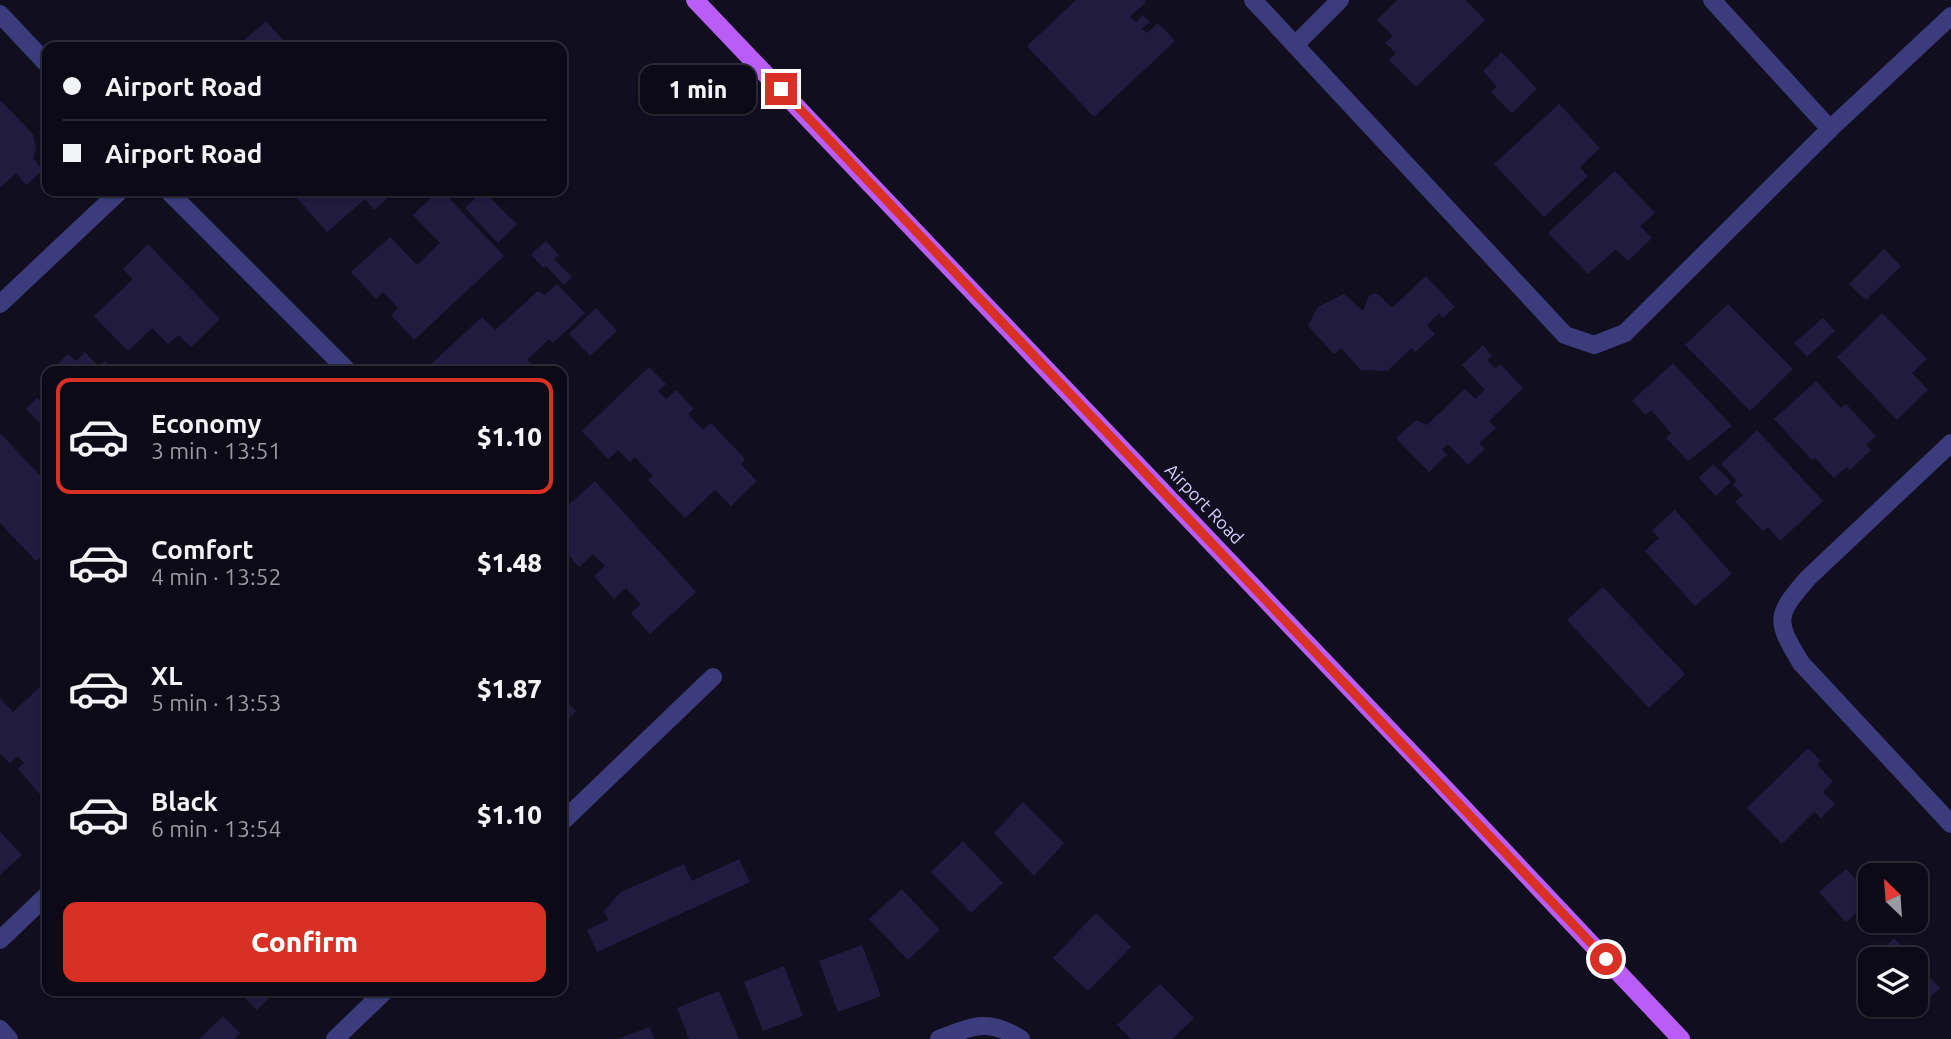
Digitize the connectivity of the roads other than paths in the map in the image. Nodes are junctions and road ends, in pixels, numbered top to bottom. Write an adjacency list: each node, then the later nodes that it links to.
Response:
1 (695, 0): 26 (main road, Airport Road)
2 (1253, 0): 7 (street)
3 (1340, 0): 7 (street)
4 (1712, 0): 9 (street)
5 (0, 14): 8 (street)
6 (1951, 16): 9 (street)
7 (1295, 45): 9 (street)
8 (42, 59)
9 (1830, 129)
10 (115, 196): 12 (street)
11 (173, 196): 13 (street)
12 (0, 304)
13 (343, 366)
14 (1951, 443): 17 (street)
15 (713, 677): 16 (street)
16 (567, 817)
17 (1951, 824)
18 (42, 900): 19 (street)
19 (0, 940)
20 (380, 996): 23 (street)
21 (0, 1029): 22 (street)
22 (9, 1039)
23 (335, 1039)
24 (939, 1039): 25 (street)
25 (1021, 1039)
26 (1681, 1039)

